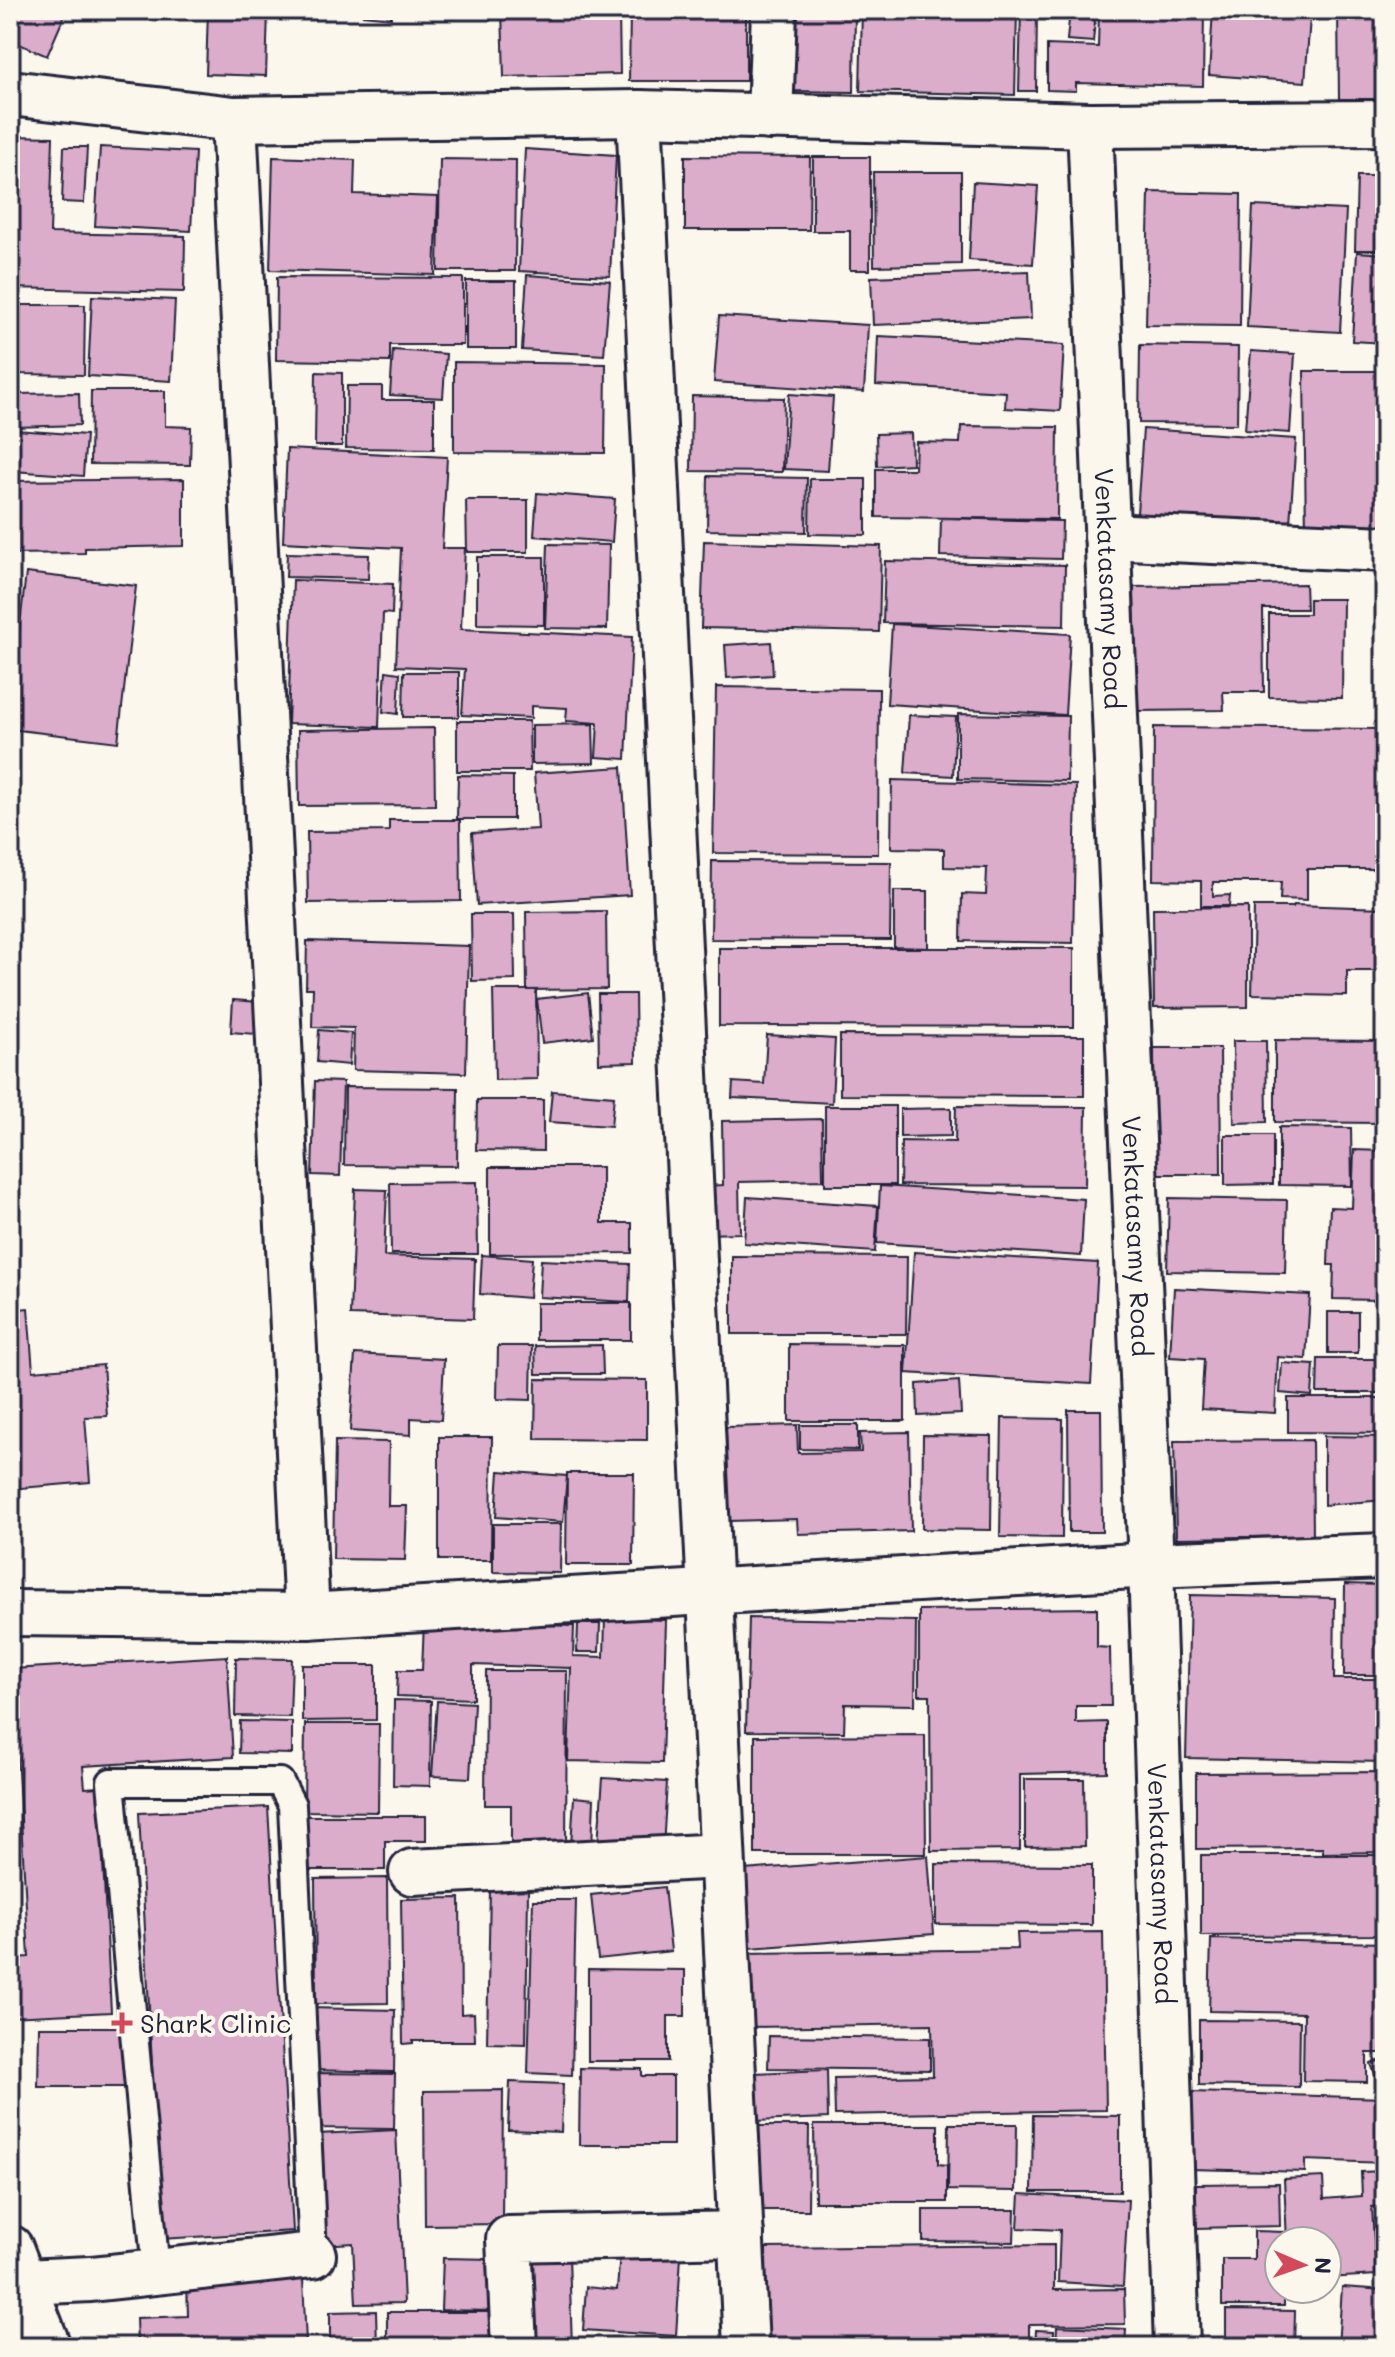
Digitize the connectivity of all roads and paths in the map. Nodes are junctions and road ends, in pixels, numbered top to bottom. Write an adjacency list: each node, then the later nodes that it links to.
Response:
1 (774, 10): 4 (street)
2 (10, 93): 5 (street)
3 (639, 113): 4 (street); 5 (street); 12 (street)
4 (770, 117): 7 (street)
5 (234, 119): 14 (street)
6 (1385, 123): 7 (street)
7 (1090, 125): 8 (street, Venkatasamy Road)
8 (1107, 536): 9 (street); 11 (street, Venkatasamy Road)
9 (1385, 549)
10 (1385, 1556): 11 (street)
11 (1151, 1565): 12 (street); 26 (street, Venkatasamy Road)
12 (709, 1593): 14 (street); 15 (street)
13 (10, 1613): 14 (street)
14 (307, 1616)
15 (722, 1856): 16 (street); 17 (street)
16 (412, 1872)
17 (741, 2234): 24 (street); 25 (street)
18 (313, 2255): 20 (street); 20 (lane)
19 (16, 2265): 20 (street); 23 (street)
20 (156, 2272)
21 (10, 2340): 22 (street)
22 (13, 2347)
23 (48, 2347)
24 (514, 2347)
25 (746, 2347)
26 (1177, 2347)

